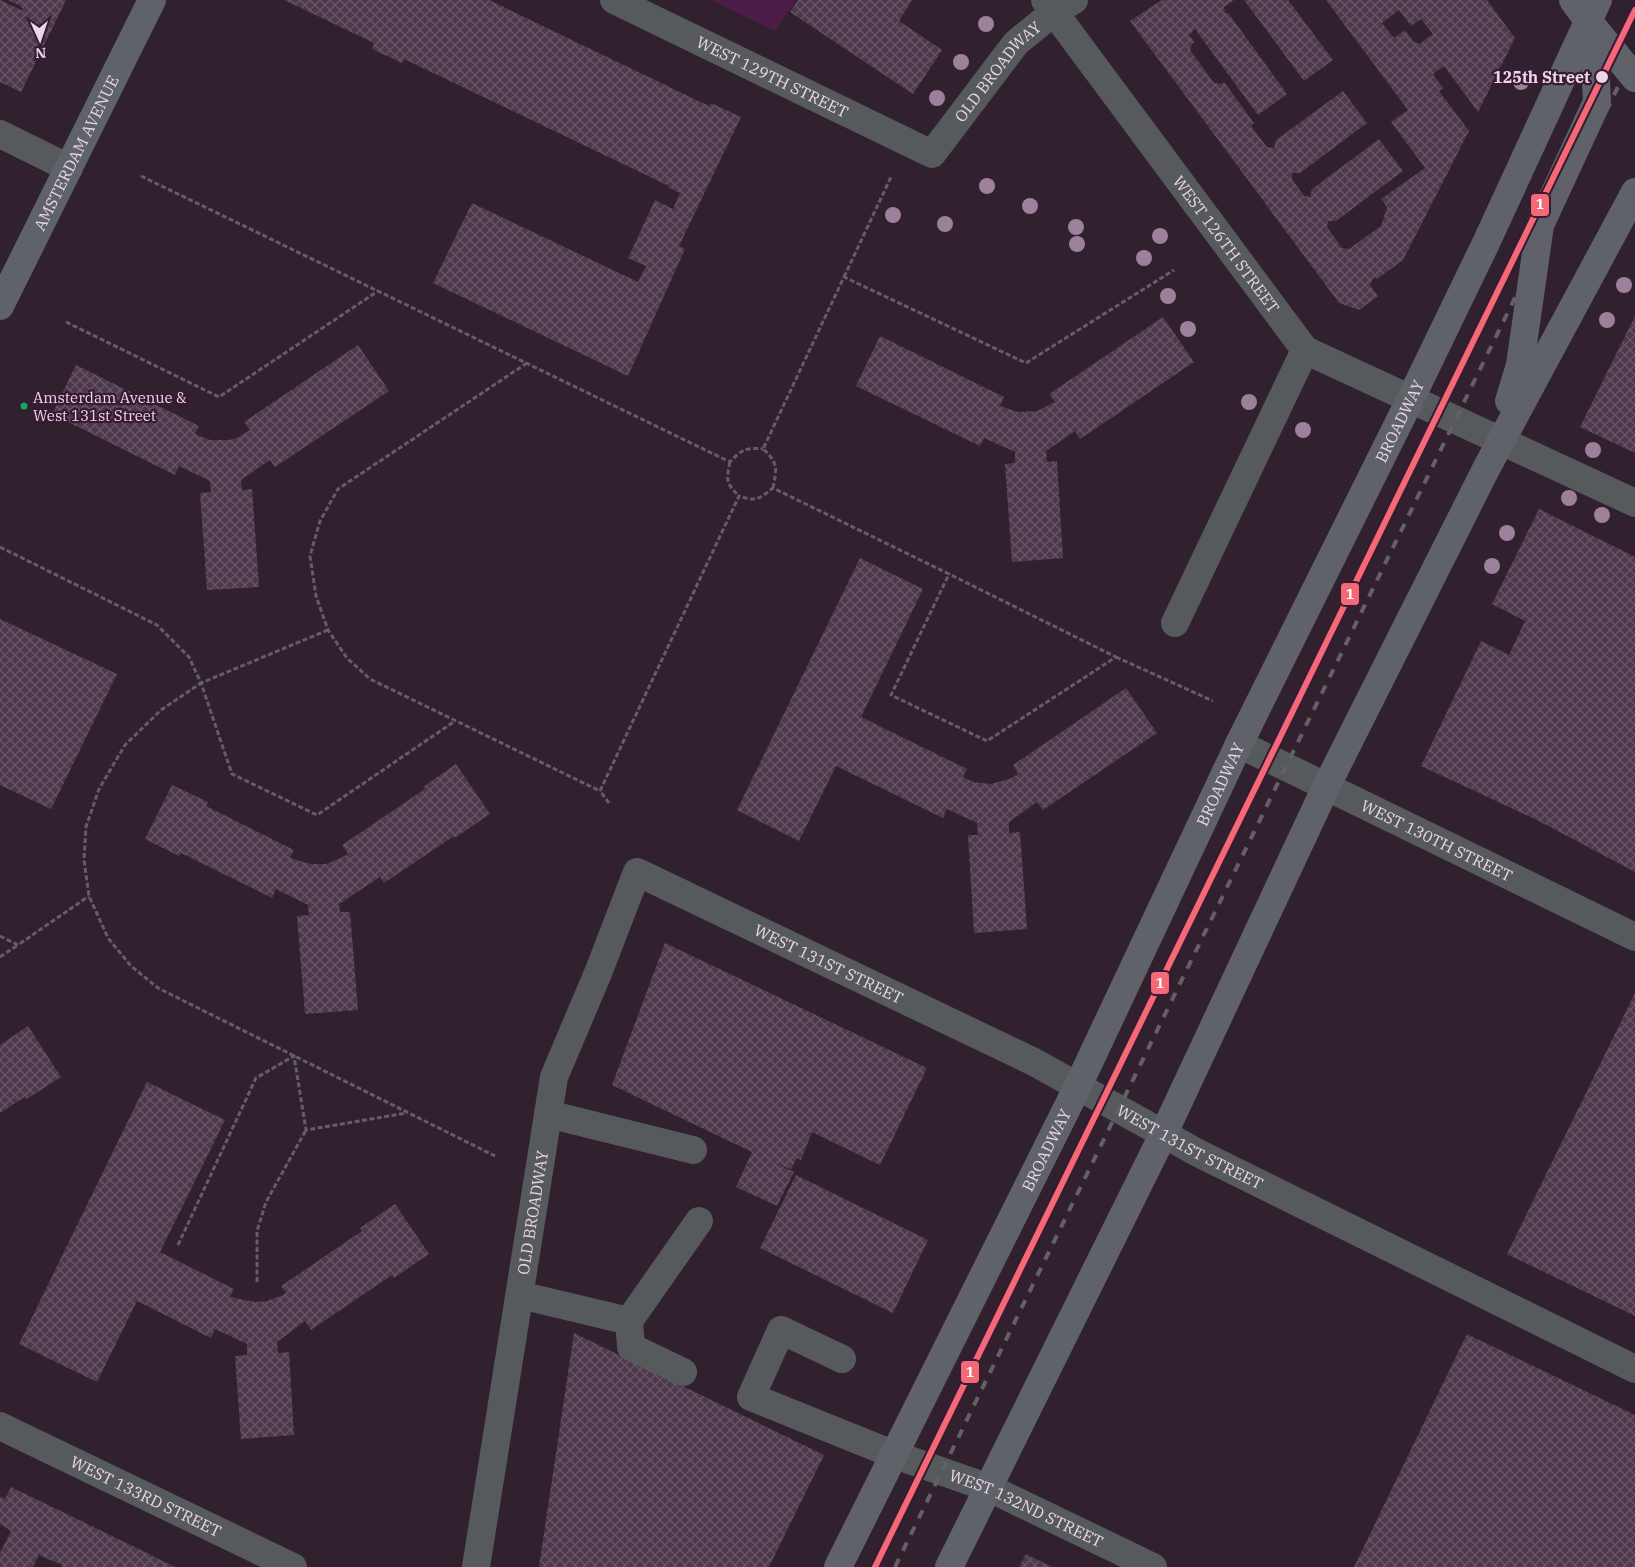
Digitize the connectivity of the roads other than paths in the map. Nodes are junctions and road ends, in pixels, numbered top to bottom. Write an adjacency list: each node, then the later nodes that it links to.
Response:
1 (152, 0): 9 (main road, AMSTERDAM AVENUE)
2 (614, 0): 8 (street, WEST 129TH STREET)
3 (1573, 0): 5 (main road)
4 (1058, 4): 8 (street, OLD BROADWAY); 12 (street, WEST 126TH STREET)
5 (1594, 11): 6 (main road); 13 (main road, BROADWAY); 14 (main road)
6 (1635, 78)
7 (0, 134): 9 (street)
8 (932, 154)
9 (69, 168): 11 (main road, AMSTERDAM AVENUE)
10 (1635, 192): 14 (main road)
11 (0, 306)
12 (1305, 350): 13 (street, WEST 126TH STREET); 16 (street)
13 (1411, 398): 14 (street, WEST 126TH STREET); 17 (main road, BROADWAY)
14 (1502, 440): 15 (street); 18 (main road)
15 (1635, 503)
16 (1175, 623)
17 (1239, 744): 18 (street, WEST 130TH STREET); 21 (main road, BROADWAY)
18 (1326, 786): 20 (street, WEST 130TH STREET); 23 (main road)
19 (637, 872): 21 (street, WEST 131ST STREET); 22 (street, OLD BROADWAY)
20 (1635, 937)
21 (1077, 1088): 23 (street, WEST 131ST STREET); 32 (main road, BROADWAY)
22 (548, 1114): 24 (street); 26 (street, OLD BROADWAY)
23 (1163, 1135): 29 (street, WEST 131ST STREET); 33 (main road)
24 (693, 1150)
25 (699, 1221): 27 (street)
26 (520, 1294): 27 (street); 35 (street, OLD BROADWAY)
27 (629, 1321): 30 (street)
28 (842, 1359): 32 (street, WEST 132ND STREET)
29 (1635, 1369)
30 (683, 1372)
31 (0, 1426): 34 (street, WEST 133RD STREET)
32 (895, 1455): 33 (street, WEST 132ND STREET); 36 (main road, BROADWAY)
33 (989, 1488): 37 (main road); 38 (street, WEST 132ND STREET)
34 (293, 1567)
35 (476, 1567)
36 (838, 1567)
37 (949, 1567)
38 (1153, 1567)

